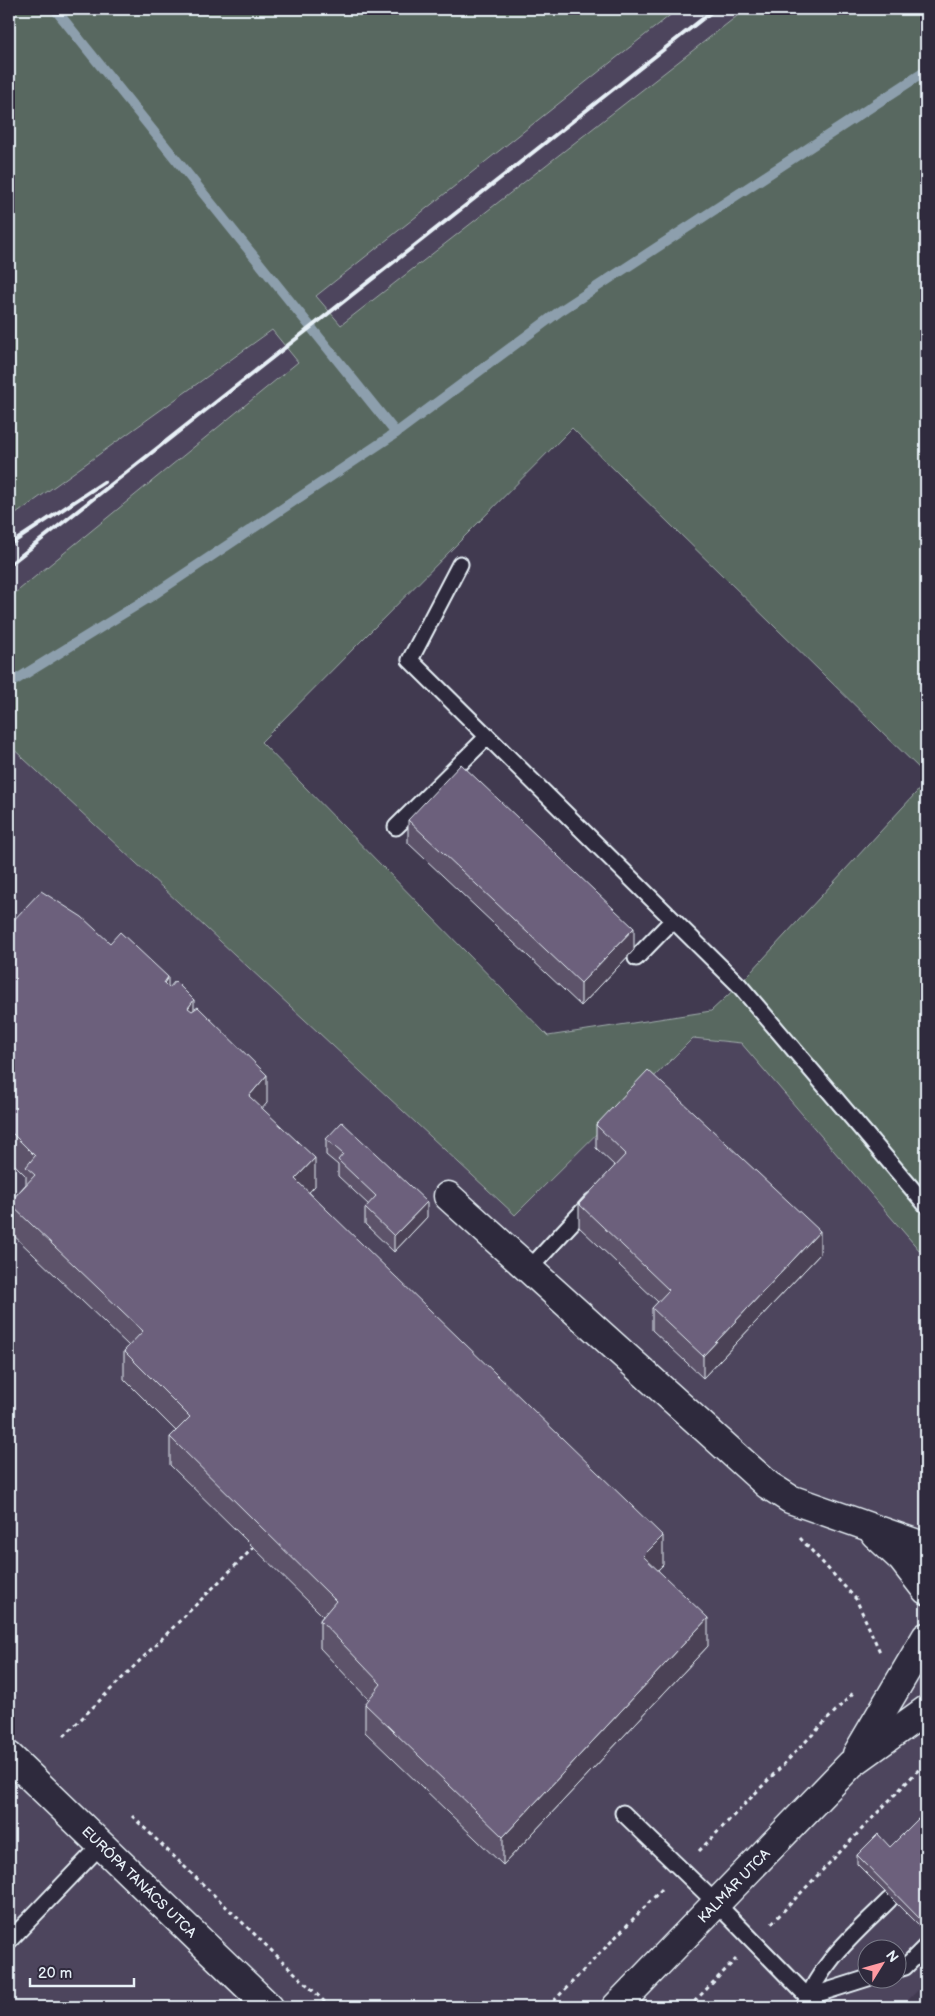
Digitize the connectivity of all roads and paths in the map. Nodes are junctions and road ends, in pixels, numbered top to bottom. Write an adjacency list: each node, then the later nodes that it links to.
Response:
1 (460, 564): 2 (lane)
2 (487, 736): 3 (lane); 4 (lane)
3 (396, 826)
4 (673, 920): 5 (lane); 8 (lane)
5 (636, 958)
6 (602, 1190): 9 (lane)
7 (448, 1196): 9 (street)
8 (926, 1205)
9 (530, 1268): 10 (street)
10 (790, 1499): 11 (street); 16 (path)
11 (864, 1525): 12 (street); 14 (street)
12 (926, 1547)
13 (253, 1548): 19 (path)
14 (926, 1590)
15 (926, 1637): 22 (street, KALMÁR UTCA)
16 (880, 1655)
17 (860, 1685): 26 (path)
18 (926, 1710): 22 (street, KALMÁR UTCA)
19 (64, 1736)
20 (9, 1756): 25 (street, EURÓPA TANÁCS UTCA)
21 (926, 1762): 30 (path)
22 (851, 1764): 28 (street, KALMÁR UTCA)
23 (623, 1813): 26 (lane)
24 (132, 1816): 36 (path)
25 (101, 1845): 29 (lane); 35 (street, EURÓPA TANÁCS UTCA)
26 (681, 1869): 28 (lane); 37 (path)
27 (890, 1900): 34 (lane)
28 (717, 1904): 30 (lane); 38 (street, KALMÁR UTCA)
29 (9, 1941)
30 (754, 1941): 34 (lane); 39 (path)
31 (926, 1946): 32 (lane)
32 (908, 1964)
33 (858, 1982): 34 (lane)
34 (806, 2002)
35 (269, 2007)
36 (330, 2007)
37 (548, 2007)
38 (616, 2007)
39 (689, 2007)

